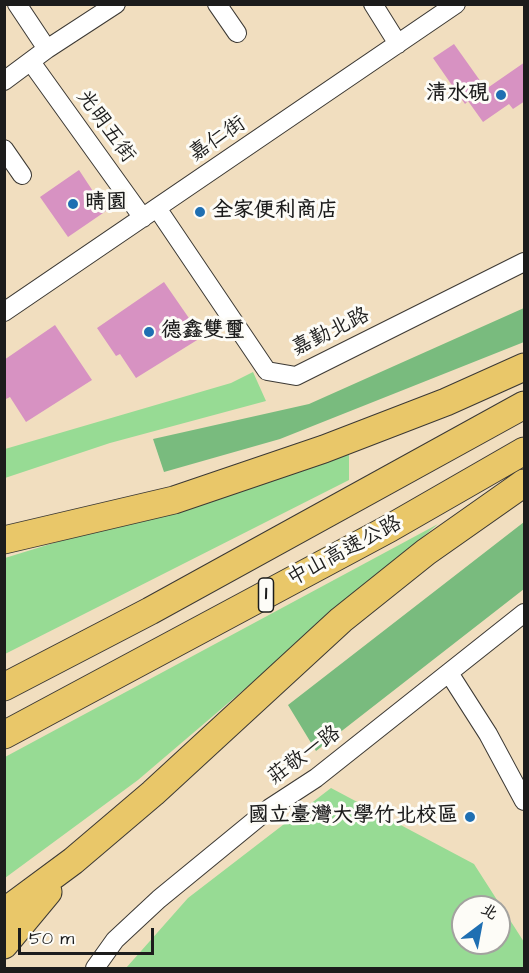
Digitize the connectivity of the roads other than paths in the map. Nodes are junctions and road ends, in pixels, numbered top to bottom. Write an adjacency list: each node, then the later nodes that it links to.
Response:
1 (17, 4): 8 (street)
2 (116, 4): 8 (street)
3 (217, 4): 6 (street)
4 (373, 4): 7 (street)
5 (456, 4): 7 (street, 嘉仁街)
6 (237, 33)
7 (398, 44): 13 (street, 嘉仁街)
8 (47, 49): 9 (street)
9 (31, 62): 10 (street); 13 (street, 光明五街)
10 (4, 81)
11 (4, 149): 12 (street)
12 (22, 175)
13 (150, 213): 14 (street, 嘉勤北路); 15 (street, 嘉仁街)
14 (525, 262)
15 (4, 312)
16 (525, 367): 20 (highway)
17 (525, 405): 23 (highway, 中山高速公路 / 1)
18 (525, 451): 24 (highway, 中山高速公路 / 1)
19 (525, 483): 26 (highway)
20 (4, 540)
21 (525, 613): 22 (street, 莊敬一路)
22 (449, 673): 25 (street); 29 (street, 莊敬一路)
23 (4, 687)
24 (4, 735)
25 (525, 801)
26 (73, 861): 27 (highway); 28 (highway)
27 (4, 912)
28 (4, 945)
29 (94, 969)

